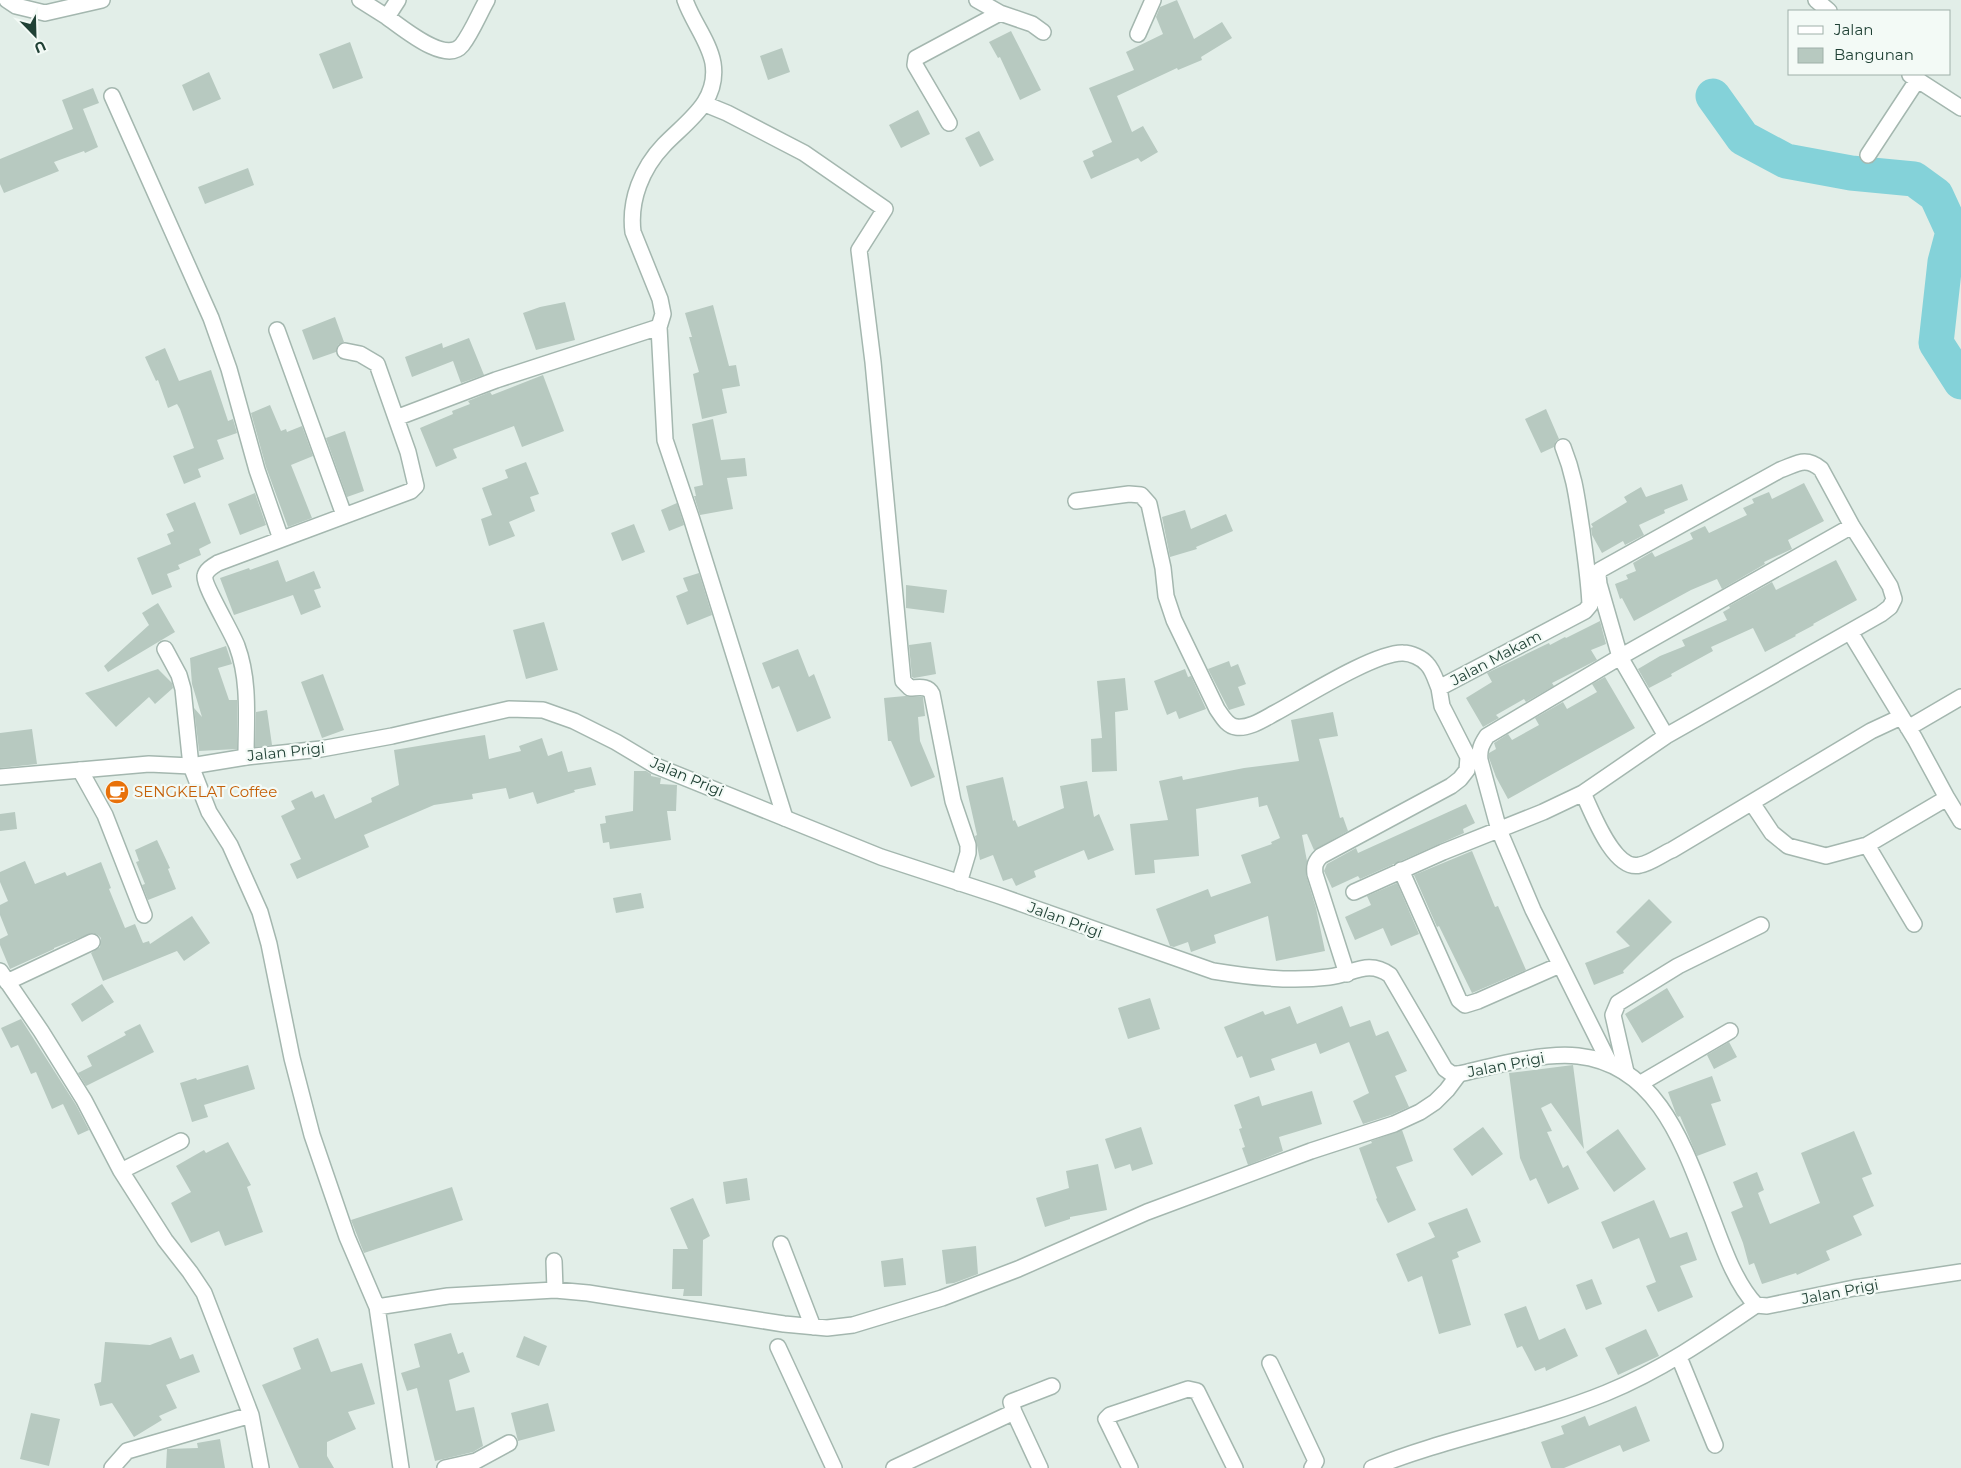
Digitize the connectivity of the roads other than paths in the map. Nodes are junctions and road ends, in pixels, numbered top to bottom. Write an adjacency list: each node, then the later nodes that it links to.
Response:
1 (7, 0): 2 (street)
2 (102, 0)
3 (360, 0): 12 (street)
4 (398, 0): 12 (street)
5 (487, 0): 12 (street)
6 (685, 0): 17 (street)
7 (977, 0): 11 (street)
8 (1153, 0): 14 (street)
9 (1816, 0): 10 (street)
10 (1827, 10)
11 (1000, 13): 13 (street); 19 (street)
12 (387, 18)
13 (1043, 32)
14 (1138, 34)
15 (1914, 76): 18 (street); 20 (street)
16 (112, 96): 29 (street)
17 (705, 104): 21 (street); 49 (street)
18 (1961, 108)
19 (950, 123)
20 (1868, 155)
21 (659, 327): 24 (street); 44 (street)
22 (277, 330): 27 (street)
23 (345, 351): 24 (street)
24 (396, 418): 27 (street)
25 (1563, 447): 33 (street, Jalan Makam)
26 (1076, 501): 33 (street)
27 (344, 515): 29 (street)
28 (1852, 526): 30 (street); 32 (street); 32 (street)
29 (281, 539): 37 (street)
30 (1850, 632): 35 (street); 36 (street)
31 (164, 649): 38 (street)
32 (1620, 656): 36 (street); 46 (street)
33 (1439, 688): 56 (street, Jalan Makam)
34 (1961, 697): 35 (street)
35 (1905, 722): 42 (street); 43 (street)
36 (1666, 736): 41 (street)
37 (246, 757): 38 (street, Jalan Prigi); 44 (street, Jalan Prigi)
38 (191, 766): 39 (street, Jalan Prigi); 70 (street)
39 (80, 770): 40 (street, Jalan Prigi); 51 (street)
40 (0, 777)
41 (1583, 793): 43 (street); 46 (street)
42 (1947, 798): 45 (street); 47 (street)
43 (1752, 802): 47 (street)
44 (785, 818): 49 (street, Jalan Prigi)
45 (1961, 821)
46 (1499, 830): 48 (street); 55 (street)
47 (1867, 845): 52 (street)
48 (1401, 870): 50 (street); 55 (street)
49 (959, 883): 56 (street, Jalan Prigi)
50 (1354, 892)
51 (144, 915)
52 (1914, 924)
53 (1761, 925): 60 (street)
54 (92, 942): 57 (street)
55 (1560, 965): 59 (street)
56 (1347, 974): 61 (street, Jalan Prigi)
57 (4, 976): 64 (street)
58 (1730, 1031): 62 (street)
59 (1610, 1064): 60 (street, Jalan Prigi); 61 (street, Jalan Prigi)
60 (1626, 1072): 62 (street, Jalan Prigi)
61 (1459, 1074): 71 (street)
62 (1640, 1083): 69 (street, Jalan Prigi)
63 (181, 1141): 64 (street)
64 (121, 1171): 77 (street)
65 (781, 1244): 71 (street)
66 (554, 1261): 68 (street)
67 (1961, 1272): 69 (street, Jalan Prigi)
68 (555, 1290): 70 (street); 71 (street)
69 (1756, 1305): 73 (street)
70 (377, 1307): 82 (street)
71 (813, 1327)
72 (778, 1347): 84 (street)
73 (1679, 1357): 79 (street); 90 (street)
74 (1270, 1364): 89 (street)
75 (1052, 1386): 76 (street)
76 (1014, 1412): 85 (street); 86 (street)
77 (252, 1415): 80 (street); 81 (street)
78 (509, 1443): 83 (street)
79 (1715, 1445)
80 (112, 1468)
81 (261, 1468)
82 (401, 1468)
83 (445, 1468)
84 (834, 1468)
85 (894, 1468)
86 (1040, 1468)
87 (1130, 1468): 88 (street)
88 (1235, 1468)
89 (1312, 1468)
90 (1372, 1468)

